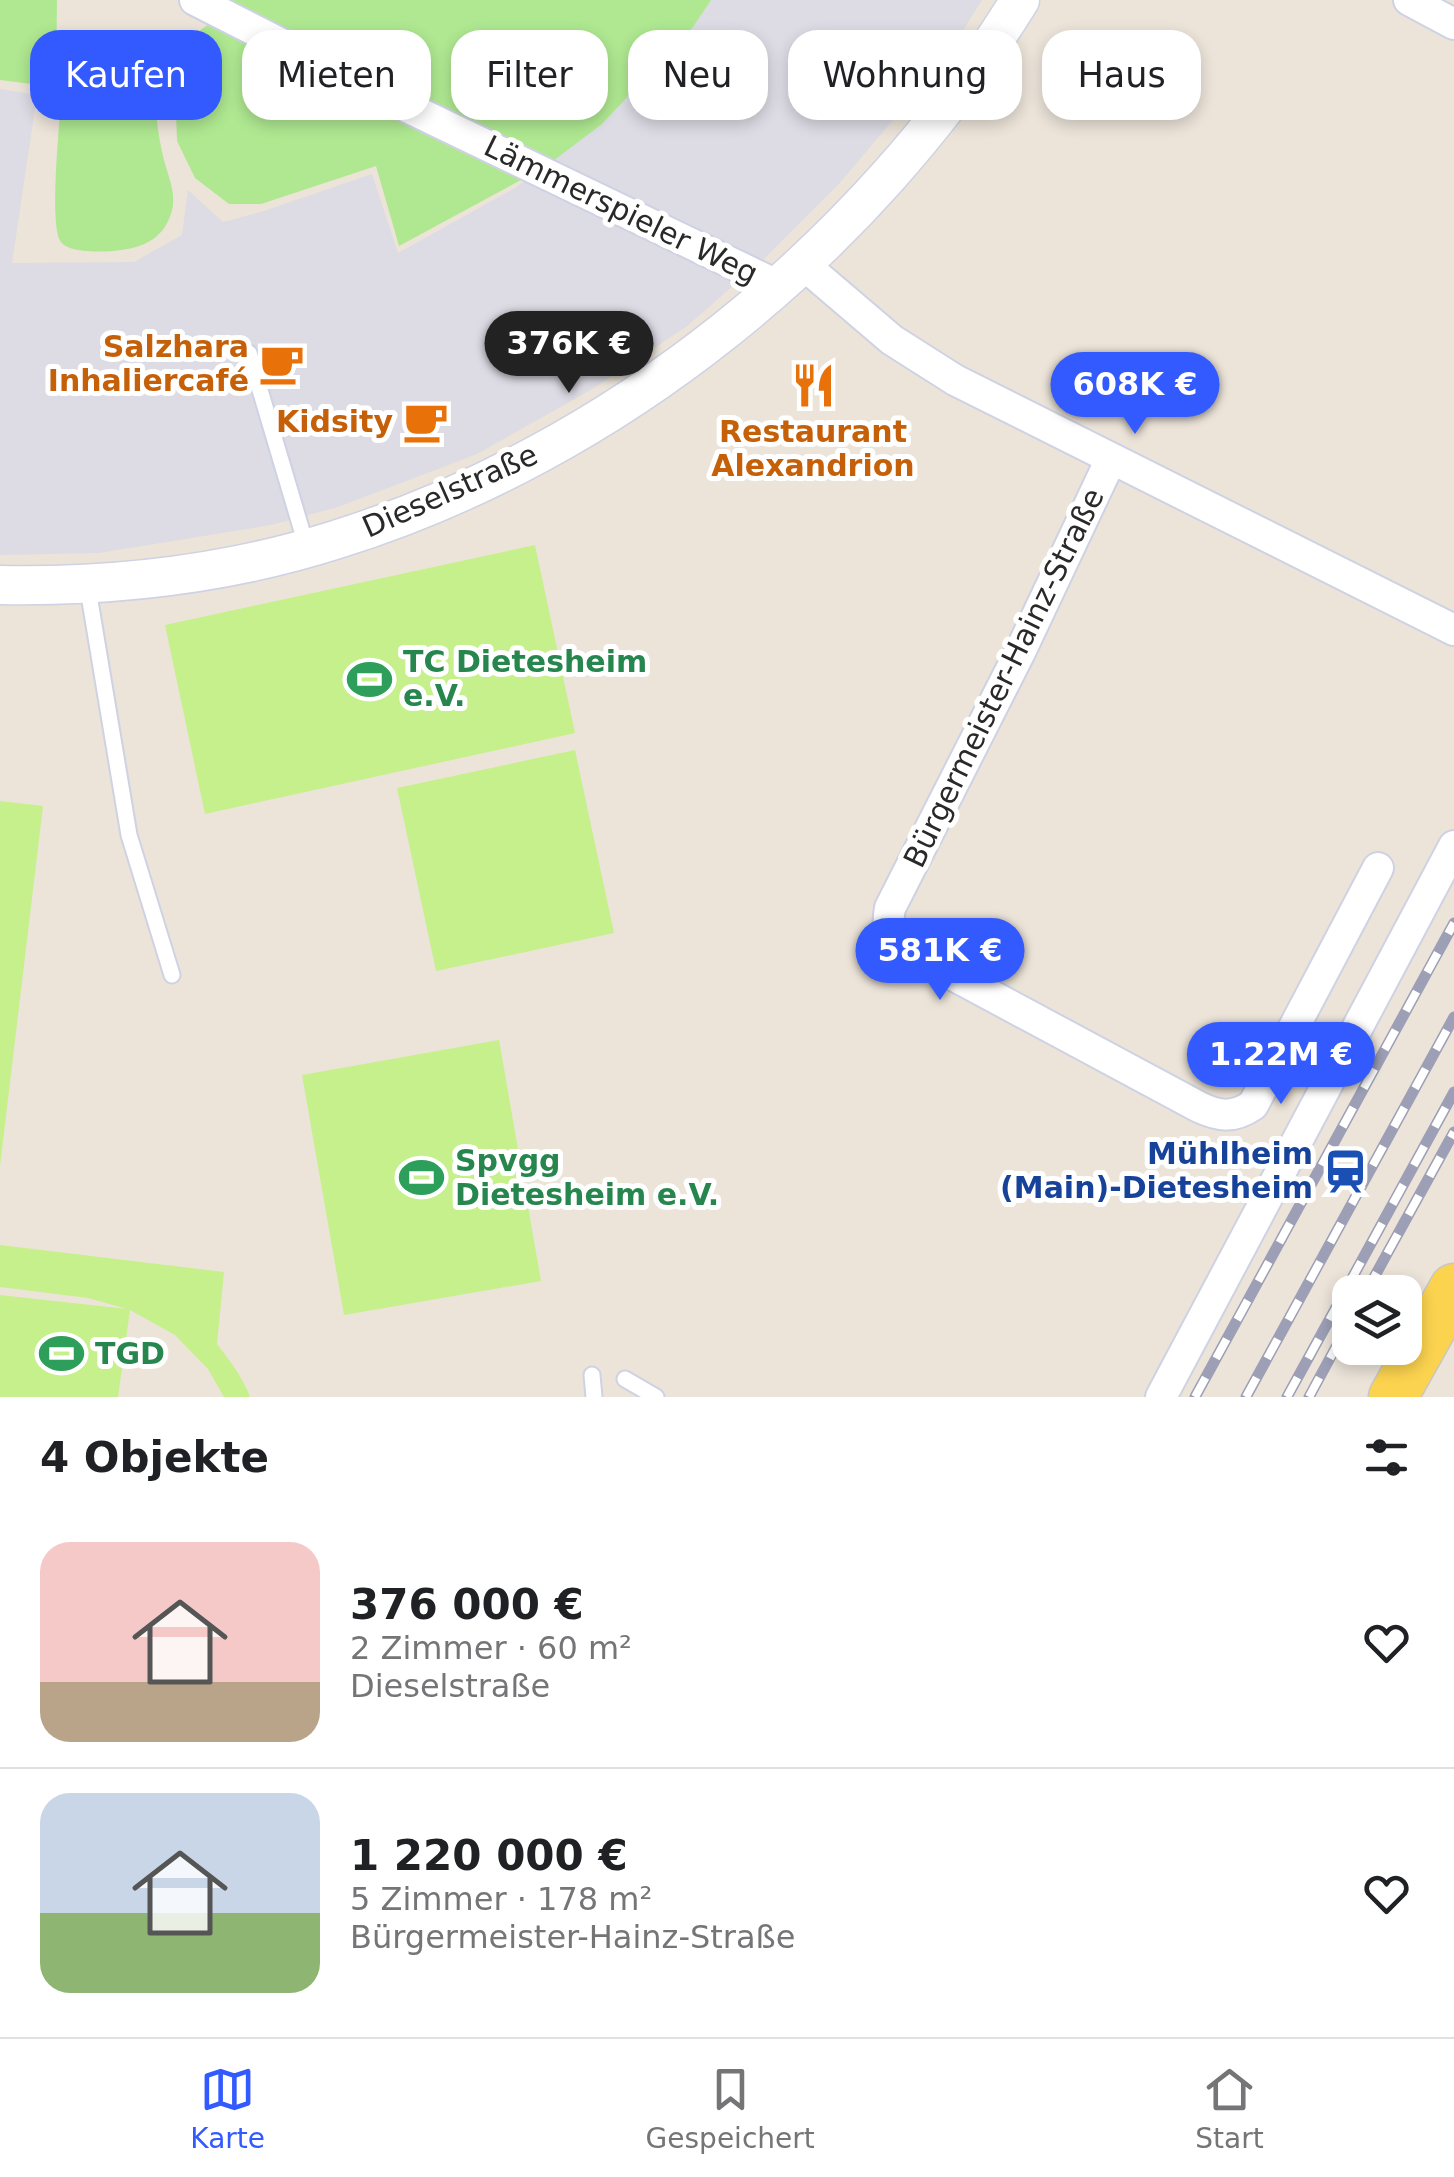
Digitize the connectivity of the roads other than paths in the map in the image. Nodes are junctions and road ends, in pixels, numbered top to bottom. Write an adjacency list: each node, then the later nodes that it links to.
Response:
1 (195, 0): 5 (street, Lämmerspieler Weg)
2 (1020, 0): 5 (street, Dieselstraße)
3 (1410, 0): 4 (street)
4 (1454, 24)
5 (791, 275): 7 (street, Lämmerspieler Weg); 8 (street, Dieselstraße)
6 (249, 353): 8 (lane)
7 (1111, 459): 11 (street, Lämmerspieler Weg); 13 (street, Bürgermeister-Hainz-Straße)
8 (308, 548): 9 (street, Dieselstraße)
9 (87, 583): 10 (street, Dieselstraße); 14 (lane)
10 (0, 586)
11 (1454, 630)
12 (1454, 846): 20 (street)
13 (1378, 868)
14 (172, 975)
15 (1450, 1304): 21 (main road)
16 (592, 1375): 18 (lane)
17 (625, 1379): 19 (lane)
18 (594, 1397)
19 (656, 1397)
20 (1161, 1397)
21 (1392, 1397)

